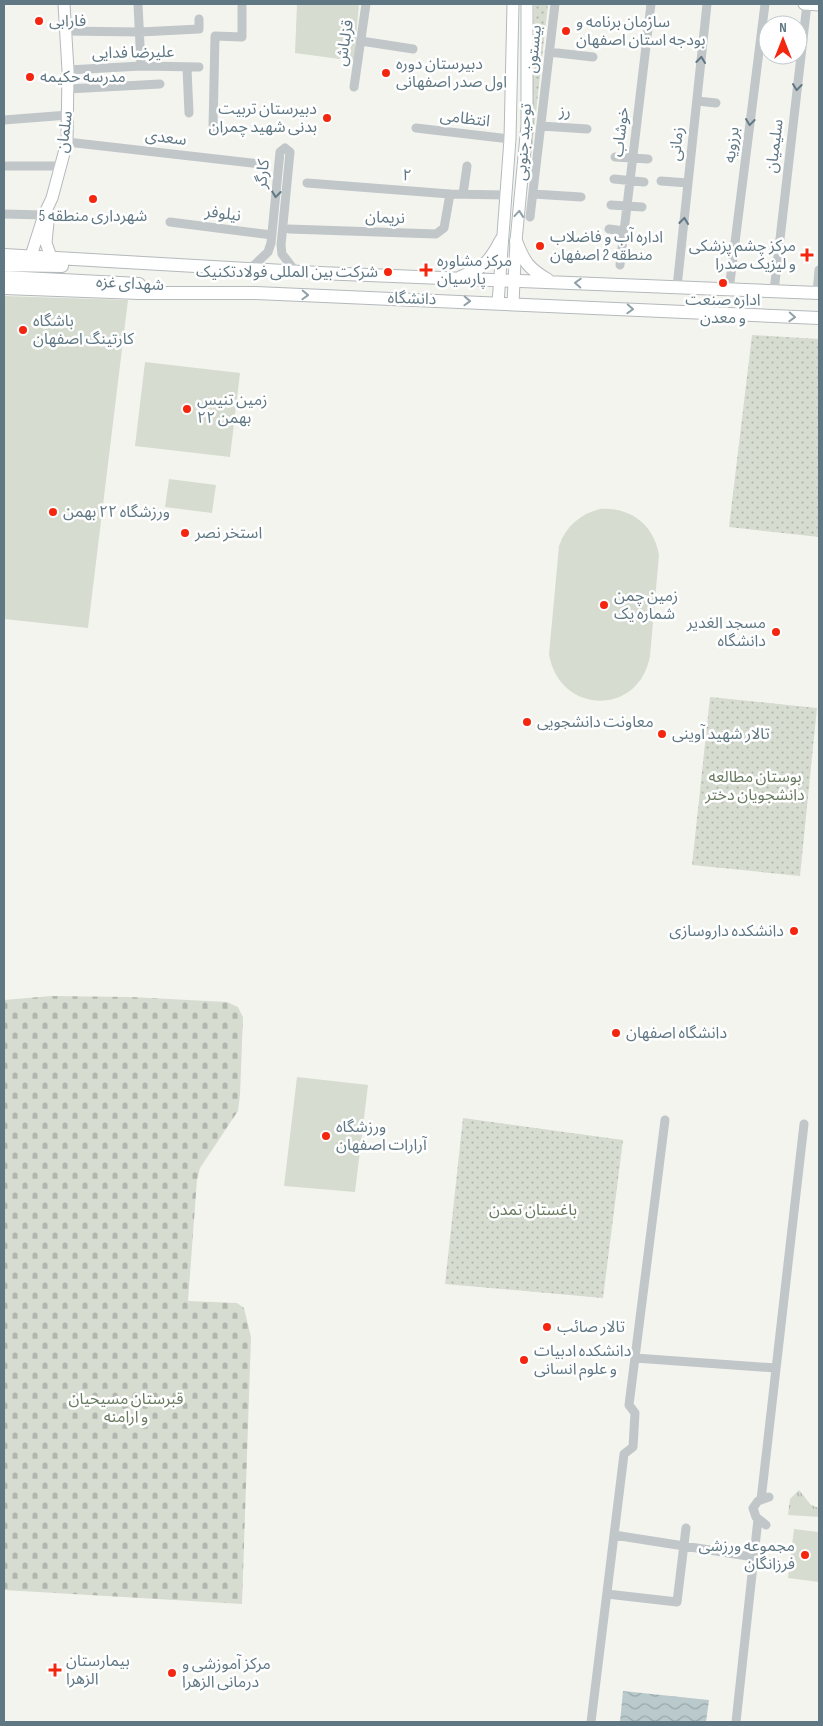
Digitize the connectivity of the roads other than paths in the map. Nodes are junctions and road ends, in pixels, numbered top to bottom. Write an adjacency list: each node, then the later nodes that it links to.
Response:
1 (64, 4): 15 (main road, سلمان)
2 (138, 4): 16 (street)
3 (242, 4): 37 (street)
4 (366, 4): 17 (street, قزلباش)
5 (504, 4): 13 (main road)
6 (527, 4): 39 (main road, توحید جنوبی)
7 (554, 4): 21 (street, بیستون)
8 (651, 4): 44 (street, خوشاب)
9 (707, 4): 31 (street, زمانی, one-way to 9)
10 (765, 4): 91 (street, برزویه, one-way to 91)
11 (806, 4): 12 (main road); 92 (street, سلیمیان, one-way to 92)
12 (819, 5)
13 (513, 9): 22 (main road, توحید جنوبی)
14 (199, 19): 16 (street)
15 (65, 31): 16 (street); 27 (main road, سلمان)
16 (140, 32): 18 (street)
17 (361, 41): 20 (street); 29 (street, قزلباش)
18 (140, 47): 19 (street); 24 (street)
19 (151, 47)
20 (413, 49)
21 (549, 52): 23 (street); 36 (street, بیستون)
22 (512, 54): 39 (main road); 41 (main road, توحید جنوبی)
23 (593, 56)
24 (141, 66): 26 (street, علیرضا فدایی); 27 (street, علیرضا فدایی)
25 (199, 67): 26 (street, علیرضا فدایی)
26 (187, 68): 33 (street)
27 (68, 70): 30 (main road, سلمان)
28 (160, 84): 30 (street)
29 (354, 87)
30 (68, 90): 34 (main road, سلمان)
31 (697, 101): 32 (street); 55 (street, زمانی)
32 (716, 103)
33 (189, 113)
34 (68, 115): 35 (street); 42 (main road, سلمان)
35 (4, 120)
36 (541, 126): 40 (street, رز); 58 (street, بیستون)
37 (214, 128)
38 (416, 128): 41 (street, انتظامی)
39 (527, 128): 74 (main road, توحید جنوبی, one-way to 39)
40 (587, 129)
41 (510, 139): 59 (main road, توحید جنوبی)
42 (67, 142): 46 (street, سعدی); 48 (main road, سلمان)
43 (615, 157): 44 (street)
44 (633, 158): 45 (street); 51 (street, خوشاب)
45 (648, 159)
46 (261, 164)
47 (4, 166): 48 (street)
48 (60, 166): 60 (main road, سلمان)
49 (467, 166): 57 (street)
50 (614, 179): 51 (street)
51 (630, 180): 54 (street); 63 (street, خوشاب)
52 (661, 181): 55 (street)
53 (307, 182): 56 (street, ۲)
54 (644, 182)
55 (688, 184): 89 (street, زمانی, one-way to 55)
56 (450, 194): 57 (street, ۲); 69 (street, نریمان)
57 (463, 194): 59 (street, ۲)
58 (533, 194): 61 (street); 67 (street, بیستون)
59 (505, 195): 73 (main road, توحید جنوبی)
60 (52, 198): 66 (main road, سلمان); 75 (main road)
61 (581, 198)
62 (611, 205): 63 (street)
63 (627, 206): 64 (street); 71 (street, خوشاب)
64 (642, 207)
65 (4, 214): 66 (street)
66 (44, 215): 75 (main road, سلمان)
67 (530, 217)
68 (170, 222): 72 (street, نیلوفر)
69 (289, 229)
70 (609, 229): 71 (street)
71 (624, 231): 79 (street, خوشاب)
72 (272, 235): 81 (street, کارگر); 83 (street, کارگر, one-way to 72)
73 (501, 240): 85 (main road); 86 (main road, توحید جنوبی)
74 (516, 240): 87 (main road, توحید جنوبی); 88 (main road)
75 (41, 243): 77 (main road, سلمان); 78 (main road)
76 (4, 255): 77 (main road, دانشگاه)
77 (32, 256): 78 (main road, دانشگاه)
78 (51, 257): 81 (main road, دانشگاه)
79 (620, 264)
80 (4, 265): 81 (main road, شهدای غزه)
81 (250, 269): 83 (main road, دانشگاه)
82 (819, 270): 94 (street)
83 (296, 272): 85 (main road, دانشگاه)
84 (4, 277): 93 (main road, شهدای غزه)
85 (458, 279): 86 (main road, دانشگاه)
86 (498, 280): 87 (main road, دانشگاه); 95 (main road, توحید جنوبی)
87 (514, 280): 88 (main road); 96 (main road, توحید جنوبی)
88 (550, 281): 89 (main road, one-way to 88)
89 (678, 287): 91 (main road)
90 (4, 288): 93 (main road, دانشگاه)
91 (729, 290): 92 (main road)
92 (774, 292): 94 (main road)
93 (256, 293): 95 (main road, دانشگاه, one-way to 95)
94 (818, 293)
95 (498, 302): 96 (main road, دانشگاه)
96 (512, 303): 97 (main road, دانشگاه, one-way to 97)
97 (819, 318)
98 (665, 1120): 100 (street)
99 (804, 1124): 101 (street)
100 (635, 1358): 101 (street); 103 (street)
101 (776, 1368): 105 (street)
102 (686, 1528): 104 (street)
103 (614, 1535): 104 (street); 106 (street)
104 (684, 1546): 105 (street); 106 (street)
105 (754, 1556): 108 (street)
106 (607, 1594): 107 (street)
107 (591, 1722)
108 (736, 1722)

